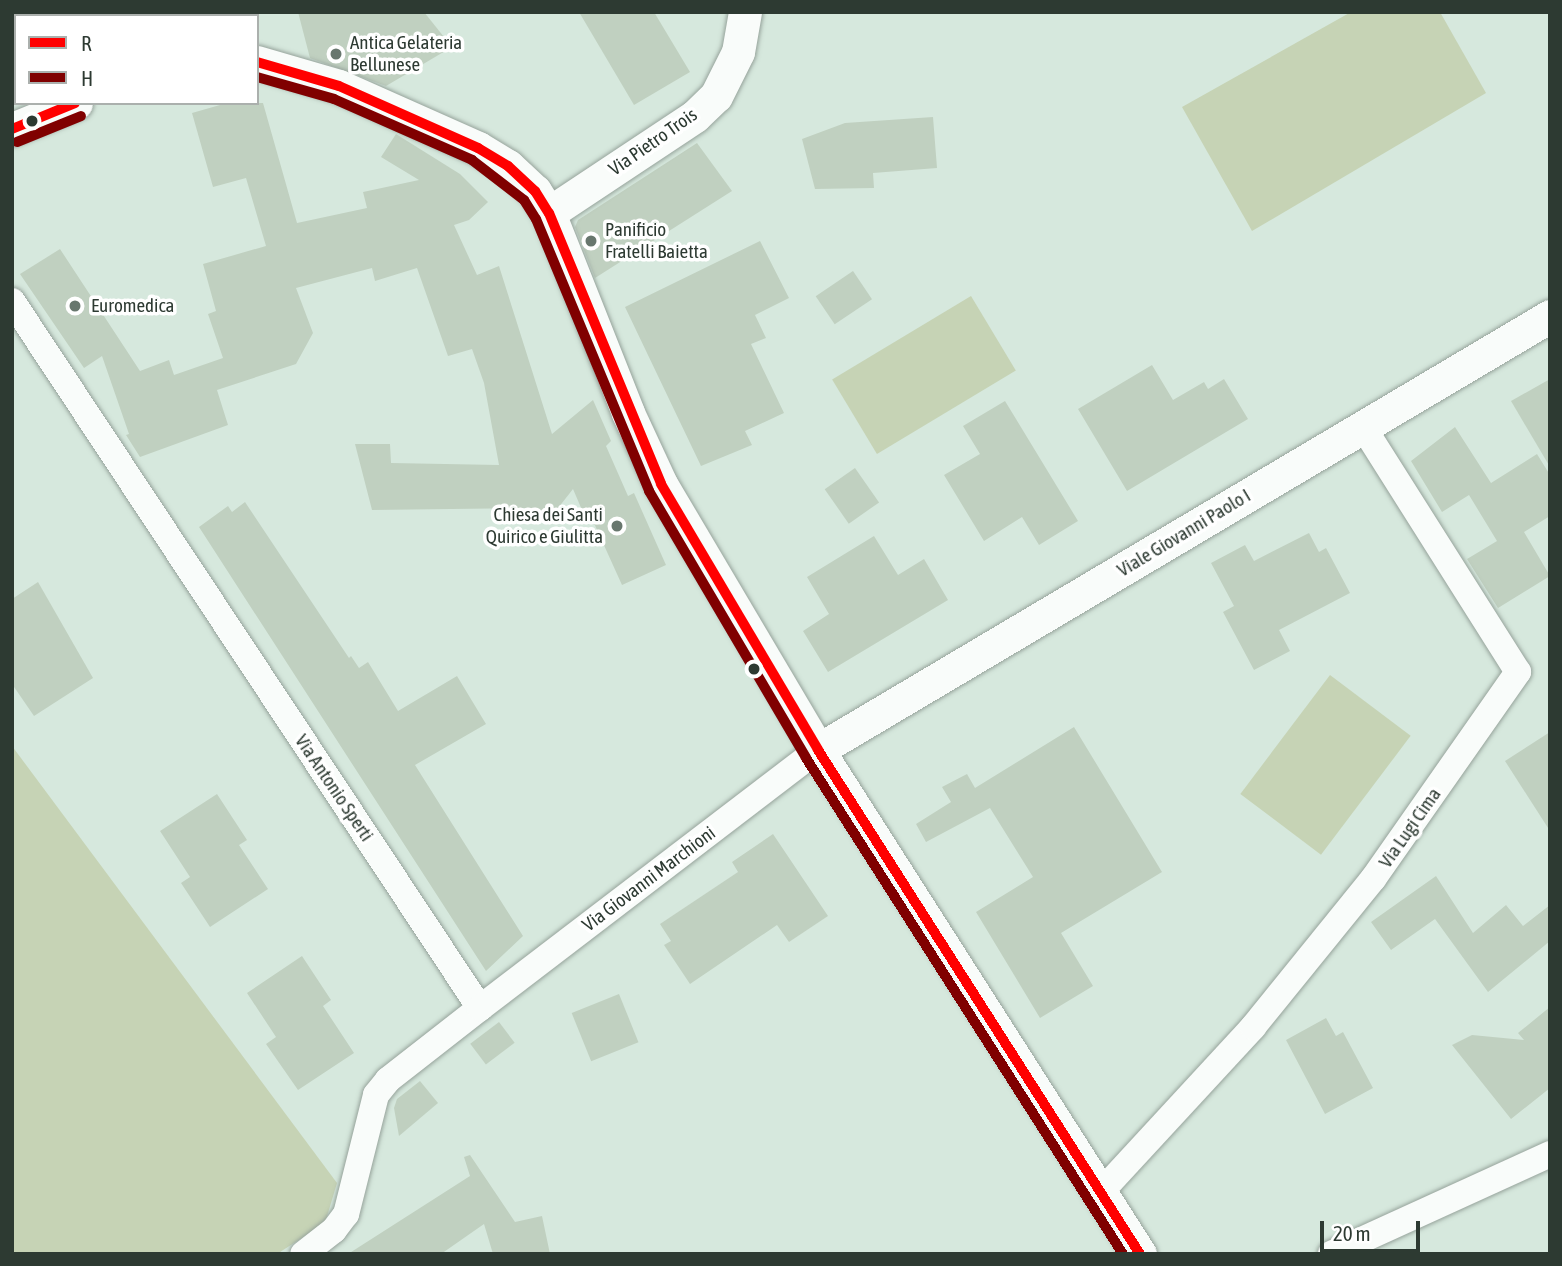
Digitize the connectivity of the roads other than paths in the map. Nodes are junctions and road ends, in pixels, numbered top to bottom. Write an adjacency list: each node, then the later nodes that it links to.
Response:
1 (746, 12): 5 (street, Via Pietro Trois)
2 (259, 63): 5 (street)
3 (71, 105): 4 (street)
4 (12, 129)
5 (549, 212): 9 (street)
6 (12, 301): 10 (street, Via Antonio Sperti)
7 (1550, 317): 8 (street, Viale Giovanni Paolo I)
8 (1363, 427): 9 (street, Viale Giovanni Paolo I); 12 (street, Via Lugi Cima)
9 (818, 750): 10 (street, Via Giovanni Marchioni); 12 (street)
10 (480, 1008): 13 (street)
11 (1550, 1154): 15 (street)
12 (1100, 1193): 14 (street)
13 (303, 1254)
14 (1140, 1254)
15 (1331, 1254)

